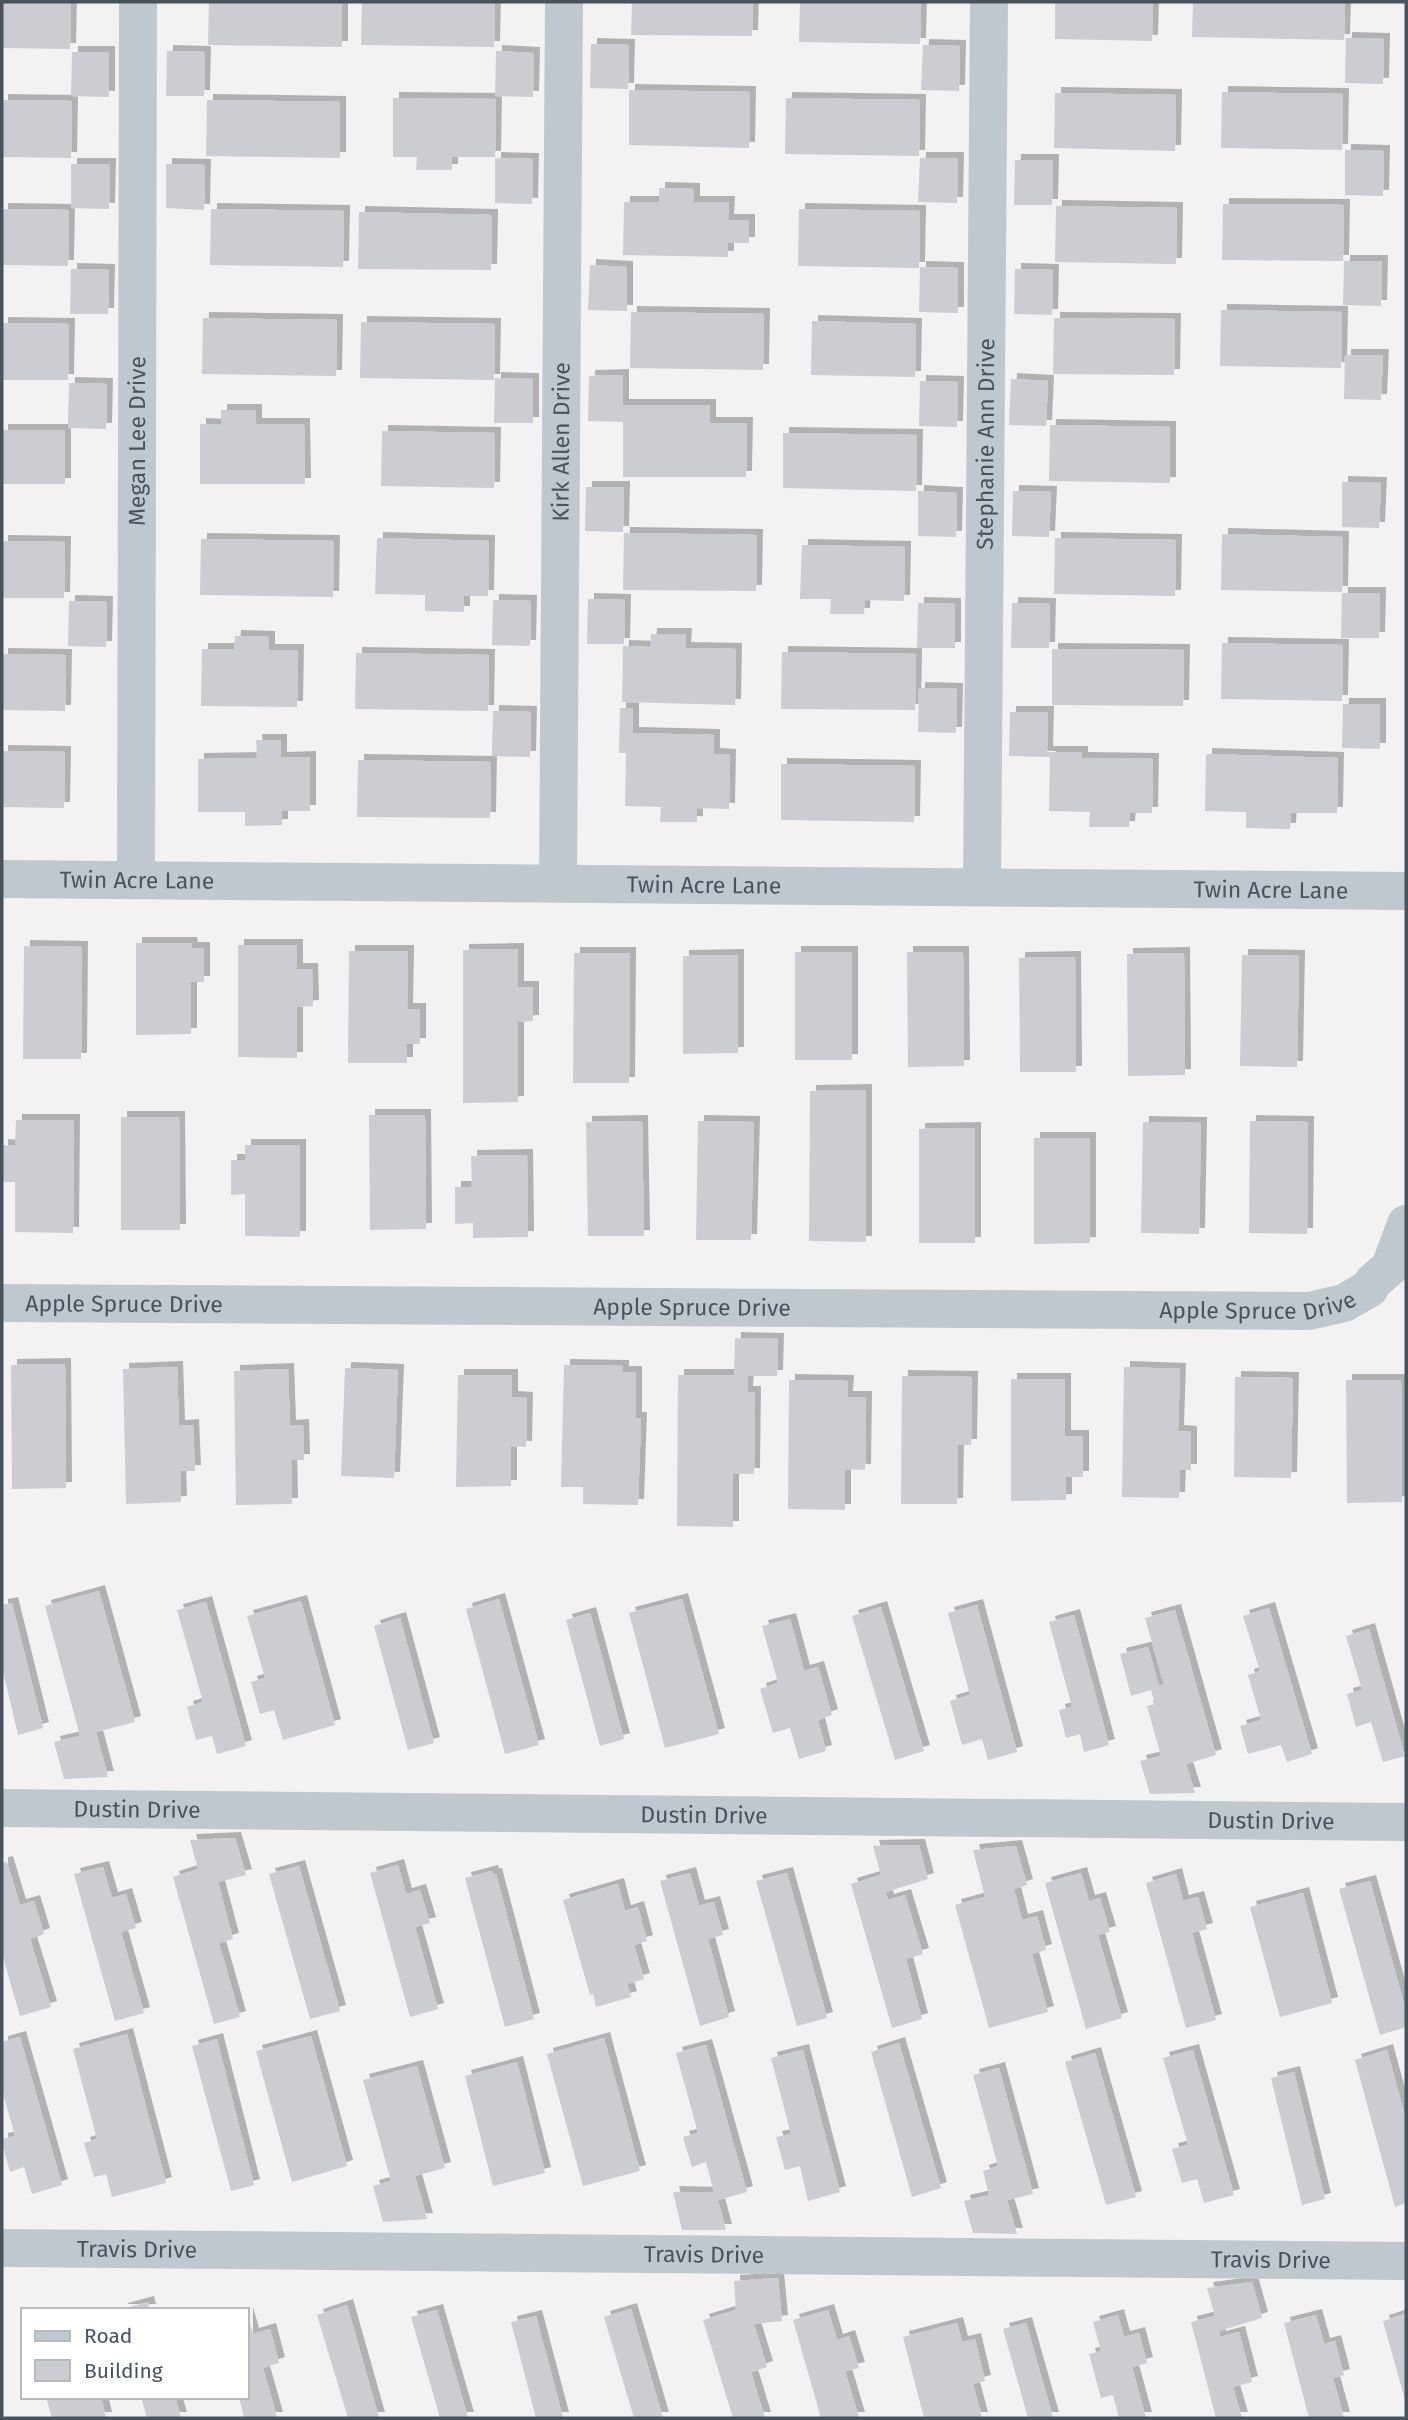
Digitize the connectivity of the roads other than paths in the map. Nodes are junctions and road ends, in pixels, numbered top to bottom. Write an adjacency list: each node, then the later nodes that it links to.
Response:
1 (138, 2): 5 (street, Megan Lee Drive)
2 (564, 2): 6 (street, Kirk Allen Drive)
3 (989, 2): 7 (street, Stephanie Ann Drive)
4 (2, 879): 5 (street, Twin Acre Lane)
5 (136, 880): 6 (street, Twin Acre Lane)
6 (558, 883): 7 (street, Twin Acre Lane)
7 (982, 887): 8 (street, Twin Acre Lane)
8 (1406, 891)
9 (1406, 1224): 10 (street, Apple Spruce Drive)
10 (2, 1303)
11 (2, 1808): 12 (street, Dustin Drive)
12 (1406, 1822)
13 (2, 2248): 14 (street, Travis Drive)
14 (1406, 2261)

